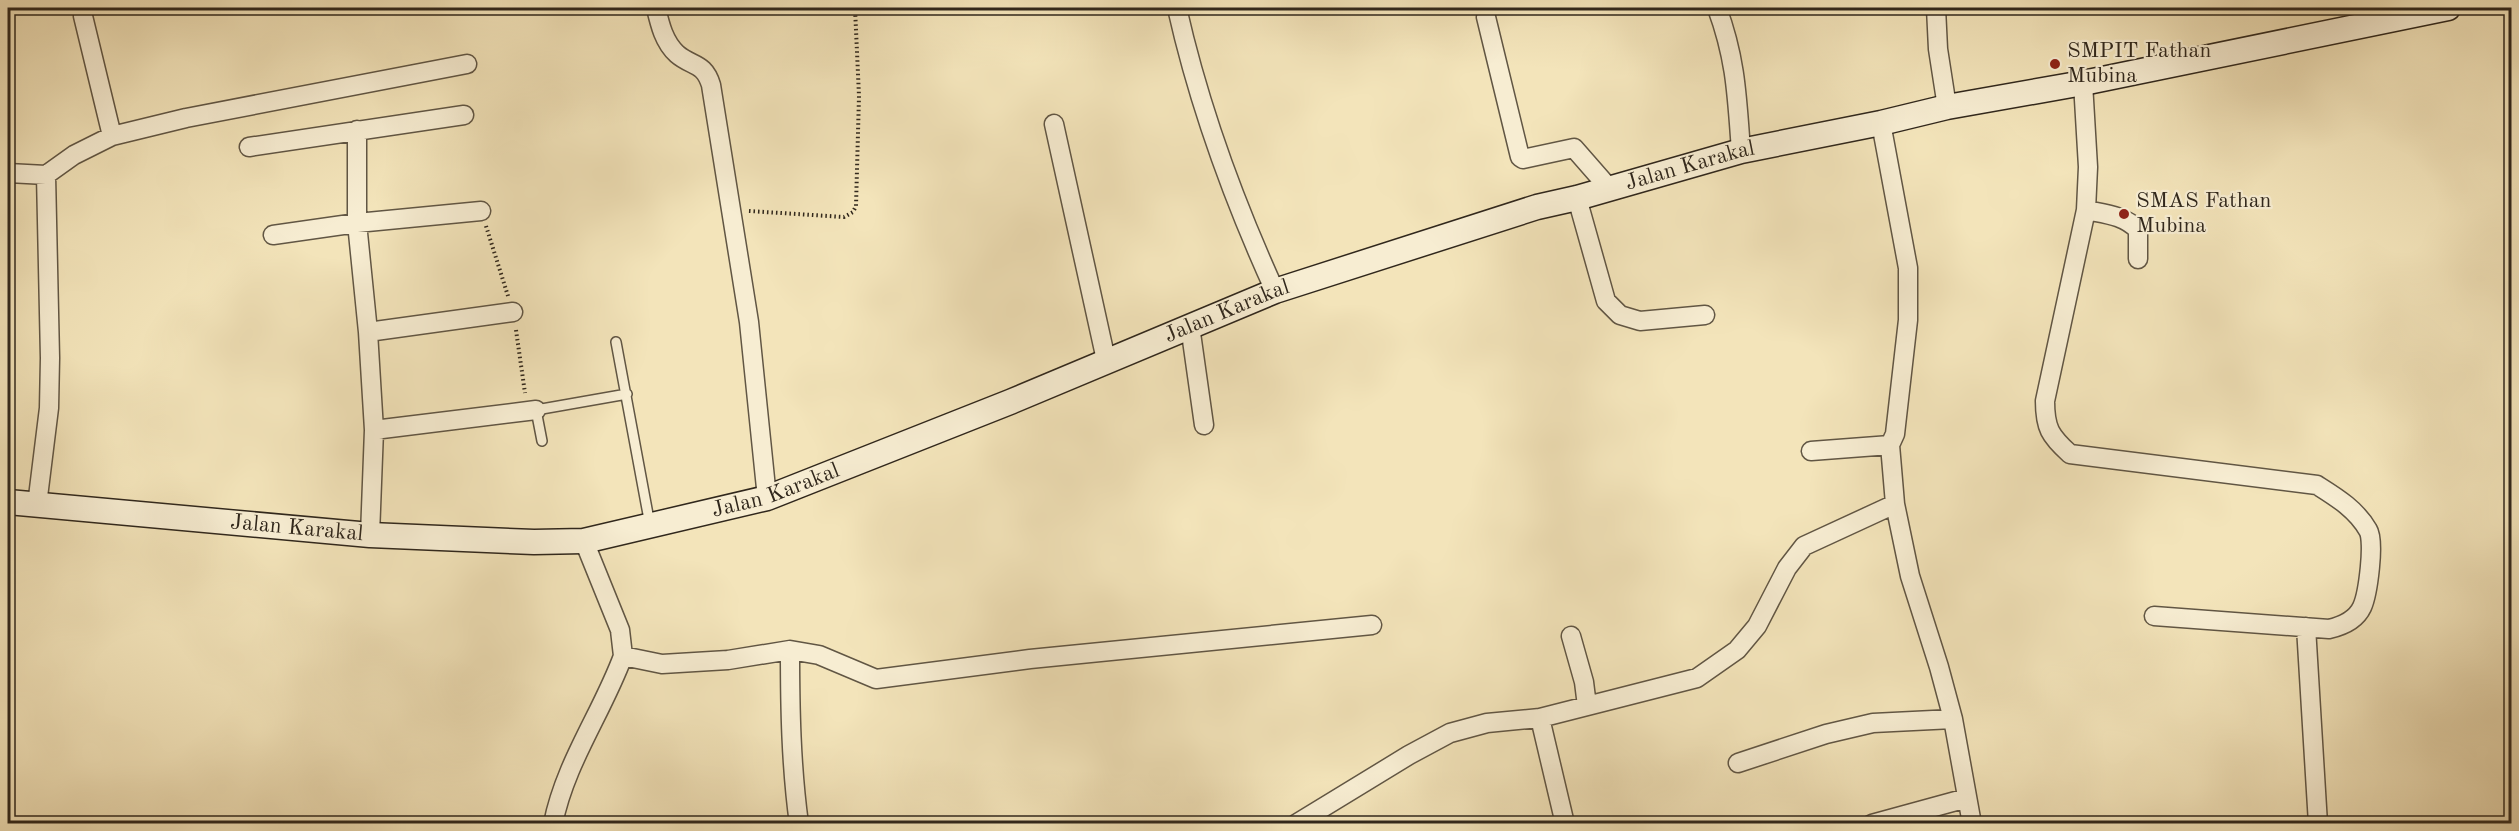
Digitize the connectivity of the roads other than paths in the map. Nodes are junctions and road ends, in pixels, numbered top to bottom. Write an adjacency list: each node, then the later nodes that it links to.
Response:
1 (84, 8): 15 (street)
2 (656, 8): 41 (street)
3 (1177, 8): 27 (street)
4 (1717, 8): 17 (street)
5 (1936, 8): 10 (street)
6 (2448, 8): 9 (main road, Jalan Karakal)
7 (1486, 17): 20 (street)
8 (467, 64): 15 (street)
9 (2083, 83): 10 (main road, Jalan Karakal); 22 (street)
10 (1947, 107): 12 (main road, Jalan Karakal)
11 (464, 115): 14 (street)
12 (1881, 123): 17 (main road, Jalan Karakal); 39 (street)
13 (1054, 124): 33 (street)
14 (357, 130): 16 (street); 24 (street)
15 (112, 136): 19 (street)
16 (249, 147)
17 (1741, 151): 20 (main road, Jalan Karakal)
18 (8, 173): 19 (street)
19 (46, 175): 44 (street)
20 (1609, 188): 21 (main road, Jalan Karakal)
21 (1577, 198): 27 (main road, Jalan Karakal); 29 (street)
22 (2086, 210): 26 (street); 50 (street)
23 (481, 211): 24 (street)
24 (357, 223): 25 (street); 31 (street)
25 (273, 235)
26 (2138, 259)
27 (1275, 291): 30 (main road, Jalan Karakal)
28 (513, 312): 31 (street)
29 (1705, 315)
30 (1190, 326): 33 (main road, Jalan Karakal); 36 (street)
31 (368, 332): 37 (street)
32 (616, 342): 34 (lane)
33 (1106, 360): 41 (main road, Jalan Karakal)
34 (627, 394): 35 (lane); 45 (lane)
35 (532, 411): 37 (street); 38 (lane)
36 (1204, 424)
37 (374, 430): 46 (street)
38 (542, 441)
39 (1890, 445): 40 (street); 43 (street)
40 (1811, 451)
41 (767, 498): 45 (main road, Jalan Karakal)
42 (8, 502): 44 (main road, Jalan Karakal)
43 (1895, 504): 54 (street); 56 (street)
44 (38, 505): 46 (main road, Jalan Karakal)
45 (650, 525): 47 (main road, Jalan Karakal)
46 (370, 535): 47 (main road, Jalan Karakal)
47 (584, 541): 53 (street)
48 (2154, 616): 50 (street)
49 (1372, 625): 52 (street)
50 (2306, 627): 65 (street)
51 (1571, 636): 54 (street)
52 (790, 650): 53 (street); 60 (street)
53 (623, 656): 59 (street)
54 (1587, 706): 55 (street)
55 (1540, 718): 61 (street); 62 (street)
56 (1953, 719): 57 (street); 58 (street)
57 (1738, 763)
58 (1966, 798): 63 (street); 64 (street)
59 (553, 824)
60 (799, 824)
61 (1296, 824)
62 (1565, 824)
63 (1872, 824)
64 (1972, 824)
65 (2318, 824)

